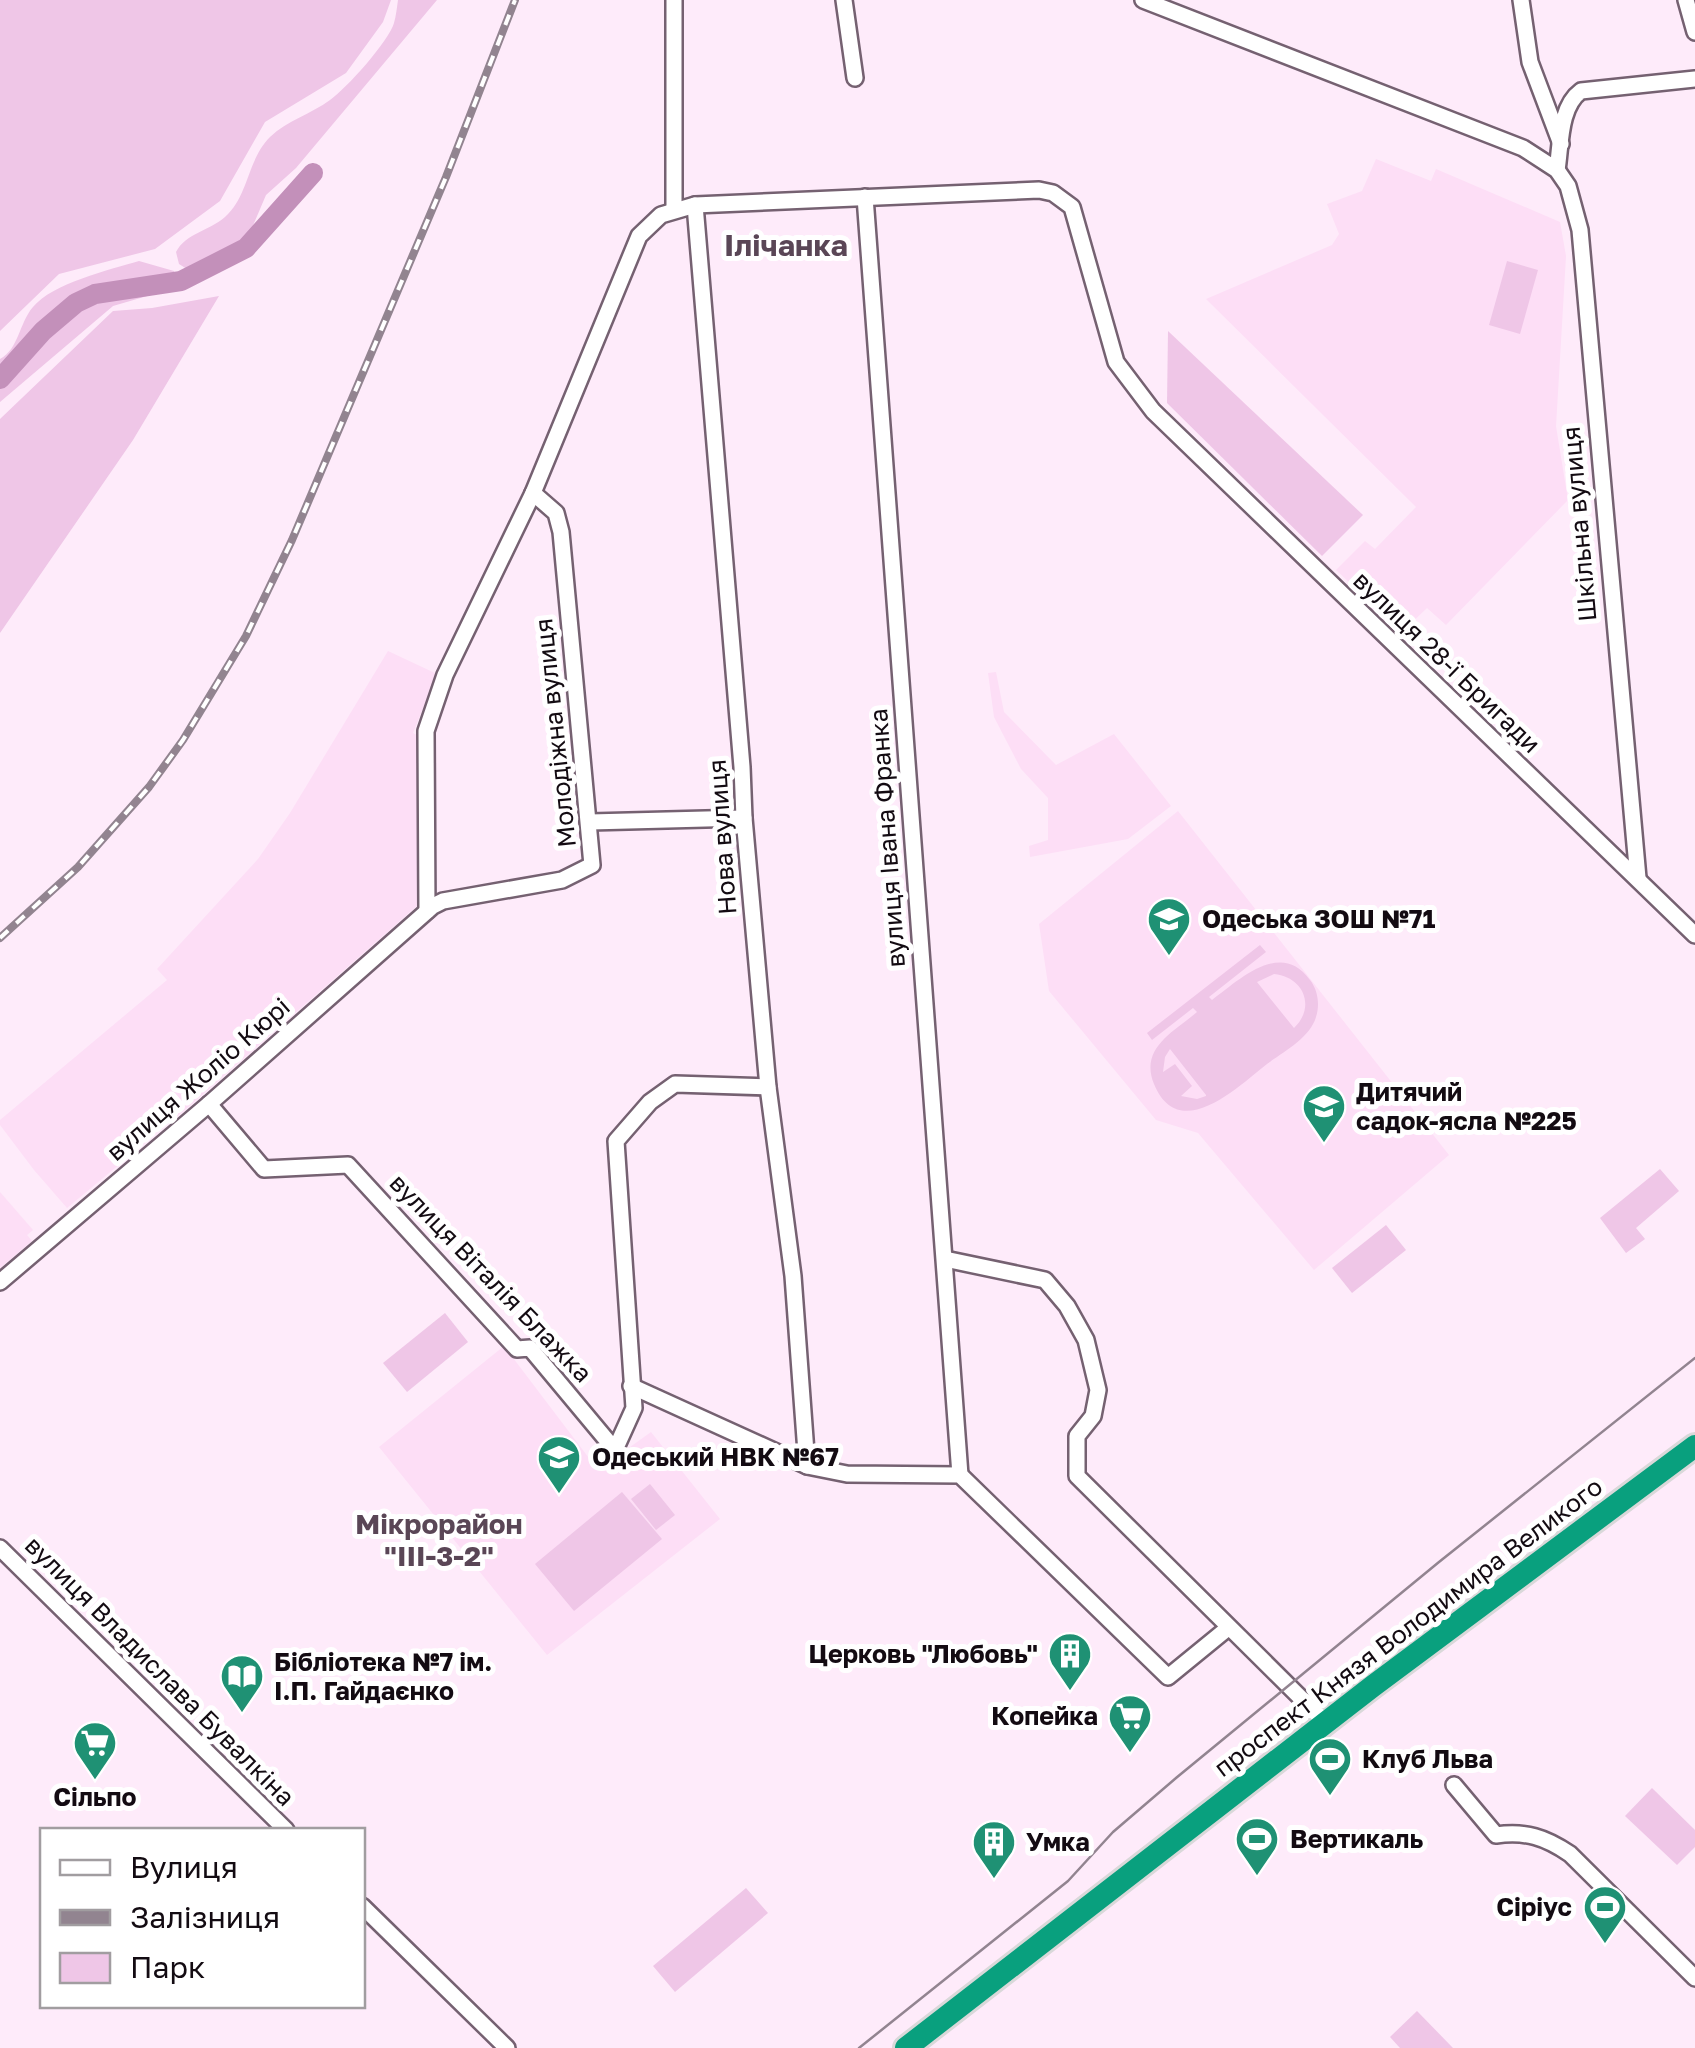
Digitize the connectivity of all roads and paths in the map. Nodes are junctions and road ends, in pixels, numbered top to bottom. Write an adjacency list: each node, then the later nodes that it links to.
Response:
1 (674, 0): 13 (street)
2 (844, 0): 7 (street)
3 (1143, 0): 10 (street)
4 (1521, 0): 9 (street)
5 (1686, 0): 6 (street)
6 (1695, 32)
7 (855, 78)
8 (1695, 80): 9 (street)
9 (1561, 144): 10 (street)
10 (1557, 170): 17 (street, Шкільна вулиця)
11 (865, 198): 12 (street); 17 (street, вулиця 28-ї Бригади); 22 (street, вулиця Івана Франка)
12 (695, 205): 13 (street); 15 (street, Нова вулиця)
13 (674, 209): 14 (street)
14 (534, 492): 16 (street, Молодіжна вулиця); 18 (street)
15 (744, 818): 16 (street); 20 (street, Нова вулиця)
16 (590, 822): 18 (street, Молодіжна вулиця)
17 (1638, 878): 19 (street, вулиця 28-ї Бригади)
18 (427, 912): 21 (street, вулиця Жоліо Кюрі)
19 (1695, 935)
20 (768, 1087): 24 (street); 26 (street, Нова вулиця)
21 (210, 1104): 23 (street, вулиця Жоліо Кюрі); 24 (street, вулиця Віталія Блажка)
22 (946, 1259): 27 (street, вулиця Івана Франка); 29 (street)
23 (0, 1282)
24 (632, 1386): 26 (street)
25 (1695, 1446): 30 (highway, проспект Князя Володимира Великого)
26 (806, 1466): 27 (street)
27 (960, 1475): 29 (street)
28 (0, 1548): 32 (street, вулиця Владислава Бувалкіна)
29 (1228, 1628): 30 (street)
30 (1326, 1722): 36 (highway, проспект Князя Володимира Великого)
31 (1454, 1785): 34 (street)
32 (284, 1828)
33 (365, 1909): 35 (street)
34 (1695, 1978)
35 (507, 2048)
36 (906, 2048)

